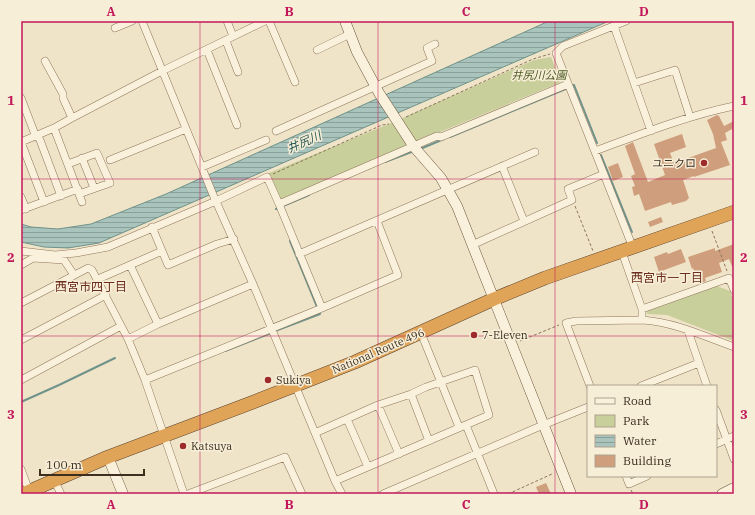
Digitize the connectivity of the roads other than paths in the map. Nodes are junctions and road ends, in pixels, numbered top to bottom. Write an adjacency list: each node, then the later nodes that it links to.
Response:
1 (132, 21): 9 (street)
2 (142, 21): 17 (street)
3 (227, 21): 11 (street)
4 (265, 21): 11 (street)
5 (269, 21): 19 (street)
6 (345, 21): 10 (street)
7 (626, 21): 8 (street)
8 (614, 26): 20 (street); 21 (street)
9 (115, 28)
10 (350, 34): 15 (street); 22 (street)
11 (233, 36): 12 (street)
12 (226, 41): 14 (street); 18 (street)
13 (435, 44): 22 (street)
14 (207, 50): 17 (street); 27 (street)
15 (317, 50)
16 (45, 61): 26 (street)
17 (162, 71): 26 (street); 29 (street)
18 (238, 72)
19 (295, 82)
20 (634, 83): 25 (street); 31 (street)
21 (568, 84): 35 (street); 36 (street)
22 (377, 89): 30 (street); 35 (street)
23 (21, 98): 32 (street)
24 (734, 106): 25 (street)
25 (690, 117): 31 (street)
26 (72, 118): 28 (street)
27 (237, 125)
28 (54, 128): 32 (street); 40 (street)
29 (186, 129): 39 (street); 42 (street)
30 (276, 131)
31 (651, 131): 36 (street)
32 (38, 138): 34 (street); 47 (street)
33 (266, 140): 42 (street)
34 (21, 142): 50 (street)
35 (414, 147): 45 (street); 52 (street)
36 (595, 151): 43 (street)
37 (535, 152): 41 (street)
38 (82, 158): 40 (street); 44 (street); 44 (street)
39 (110, 160)
40 (68, 164): 46 (street)
41 (502, 166): 45 (street); 56 (street)
42 (202, 169): 49 (street)
43 (604, 174): 56 (street); 60 (street)
44 (94, 188): 46 (street)
45 (449, 190): 55 (street); 59 (street)
46 (79, 192): 47 (street); 51 (street)
47 (61, 196): 50 (street)
48 (21, 197): 53 (street)
49 (215, 199): 52 (street); 57 (street); 58 (street)
50 (44, 202): 53 (street)
51 (82, 202)
52 (279, 204): 63 (street)
53 (23, 210)
54 (734, 212): 60 (highway, National Route 496)
55 (377, 221): 63 (street); 73 (street)
56 (524, 221): 59 (street)
57 (152, 227): 61 (street); 62 (street)
58 (234, 239): 62 (street); 68 (street)
59 (472, 245): 71 (street)
60 (628, 250): 71 (highway, National Route 496); 74 (street)
61 (21, 251)
62 (162, 251): 65 (street)
63 (300, 254): 73 (street)
64 (21, 265): 66 (street)
65 (130, 265): 67 (street); 76 (street)
66 (74, 275): 67 (street); 72 (street)
67 (98, 279): 70 (street)
68 (253, 284): 76 (street); 78 (street)
69 (734, 290): 74 (street)
70 (106, 295): 77 (street); 82 (street)
71 (494, 299): 80 (highway, National Route 496); 98 (street)
72 (21, 303)
73 (322, 308): 78 (street)
74 (642, 309): 75 (street)
75 (642, 320): 79 (street); 89 (street)
76 (158, 324): 81 (street)
77 (121, 326): 81 (street); 85 (street)
78 (271, 329): 86 (street); 88 (street)
79 (688, 331): 83 (street); 84 (street)
80 (421, 333): 87 (street); 88 (highway, National Route 496)
81 (128, 339): 86 (street)
82 (21, 340)
83 (734, 347)
84 (699, 363): 90 (street); 91 (street)
85 (21, 380)
86 (145, 380): 101 (street)
87 (442, 382): 92 (street); 97 (street); 99 (street)
88 (295, 385): 100 (street); 101 (highway, National Route 496)
89 (590, 385)
90 (644, 385)
91 (707, 385)
92 (411, 394): 93 (street); 104 (street)
93 (378, 405): 96 (street); 107 (street)
94 (587, 407): 98 (street)
95 (717, 413): 103 (street)
96 (347, 418): 100 (street); 110 (street)
97 (466, 425): 99 (street); 106 (street)
98 (543, 425): 106 (street); 126 (street)
99 (459, 427): 104 (street)
100 (315, 433): 115 (street)
101 (164, 435): 108 (highway, National Route 496); 120 (street)
102 (734, 436): 103 (street)
103 (727, 439): 105 (street); 109 (street)
104 (429, 440): 107 (street)
105 (717, 444)
106 (478, 453): 124 (street); 125 (street)
107 (399, 454): 110 (street)
108 (108, 457): 114 (highway, National Route 496); 119 (street)
109 (734, 459)
110 (368, 467): 115 (street)
111 (21, 469): 117 (street)
112 (626, 477): 113 (street)
113 (645, 477)
114 (54, 480): 117 (highway, National Route 496); 118 (street)
115 (335, 481): 123 (street)
116 (734, 488): 127 (street)
117 (26, 493)
118 (61, 494)
119 (124, 494)
120 (184, 494)
121 (188, 494): 122 (street)
122 (302, 494)
123 (342, 494)
124 (383, 494)
125 (494, 494)
126 (571, 494)
127 (722, 494)

